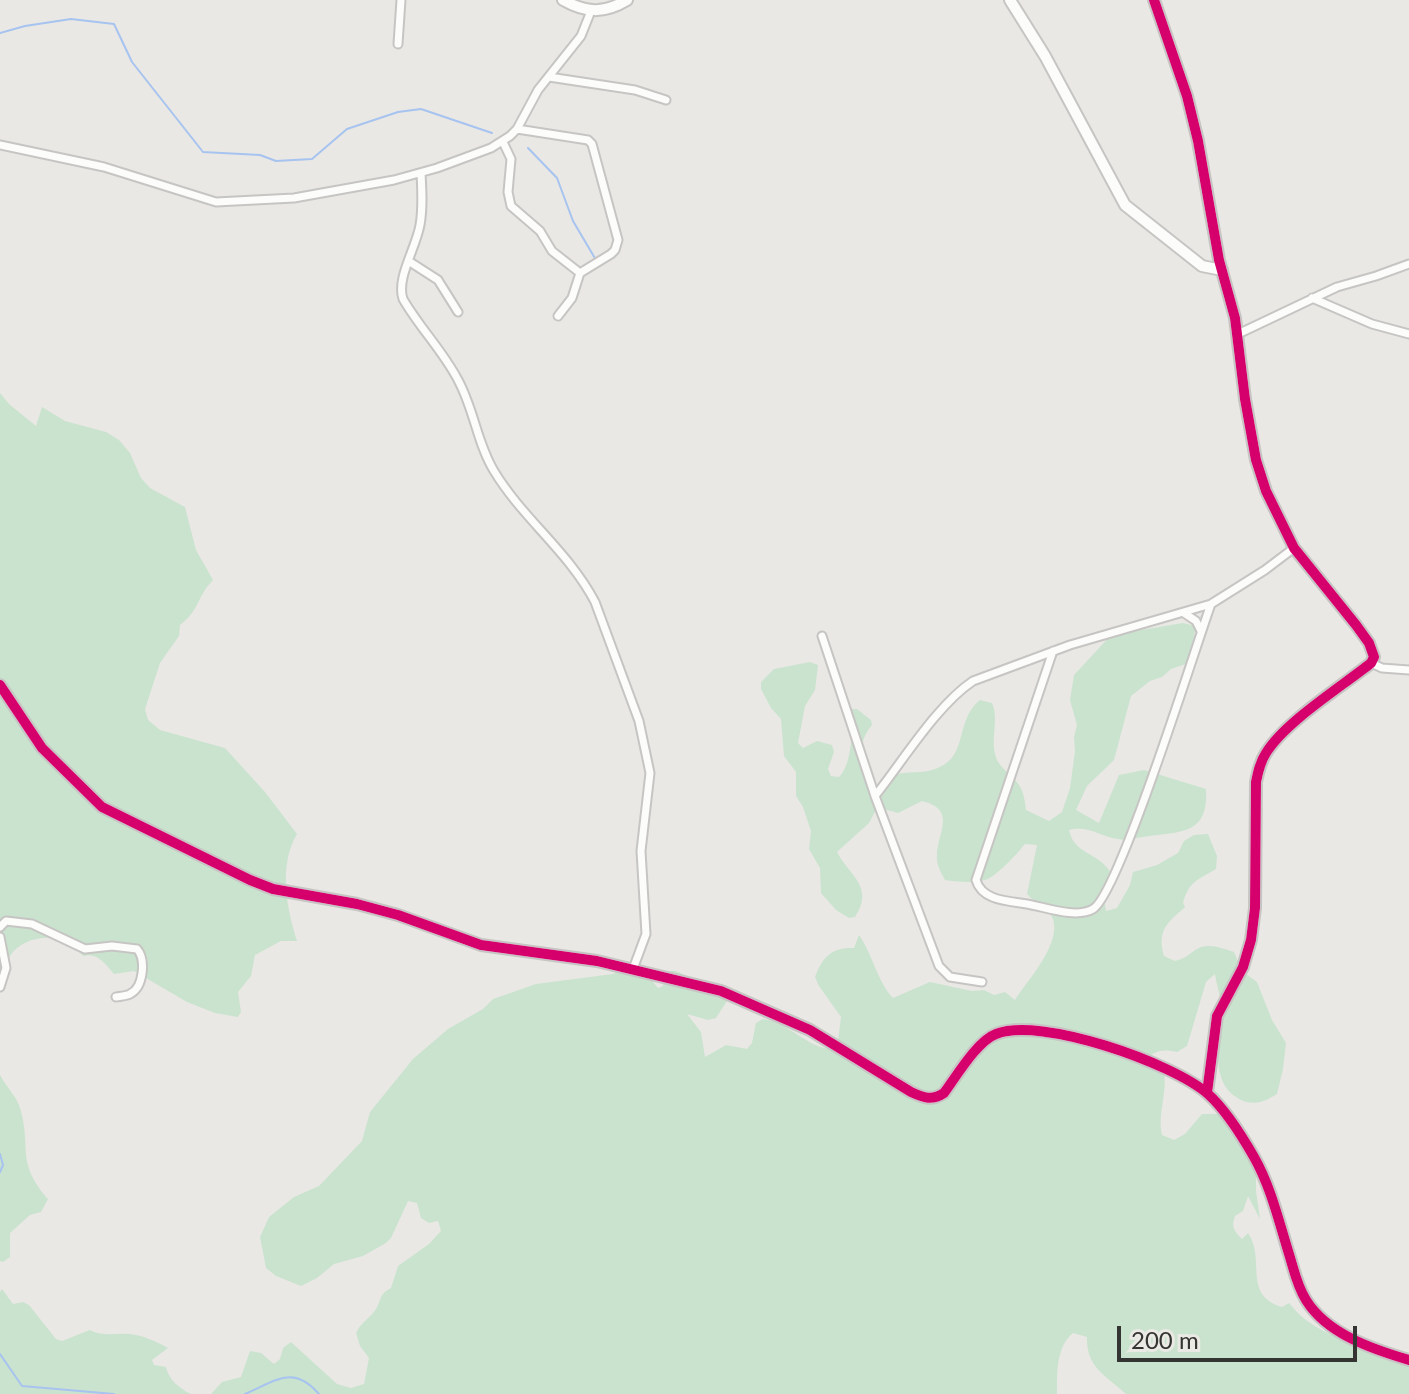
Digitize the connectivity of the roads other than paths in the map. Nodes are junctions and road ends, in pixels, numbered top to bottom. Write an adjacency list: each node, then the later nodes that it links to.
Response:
1 (401, 0): 7 (street)
2 (563, 0): 6 (street)
3 (627, 0): 6 (street)
4 (1010, 0): 16 (street)
5 (1154, 0): 16 (street)
6 (591, 11): 8 (street)
7 (398, 44)
8 (549, 77): 9 (street); 10 (street)
9 (666, 100)
10 (517, 129): 11 (street); 17 (street)
11 (503, 142): 13 (street); 17 (street)
12 (0, 145): 13 (street)
13 (421, 173): 14 (street)
14 (410, 262): 19 (street); 35 (street)
15 (1409, 264): 18 (street)
16 (1221, 265): 21 (street)
17 (580, 273): 20 (street)
18 (1312, 298): 21 (street); 22 (street)
19 (458, 312)
20 (558, 316)
21 (1238, 334): 23 (street)
22 (1409, 334)
23 (1294, 548): 24 (street); 29 (street)
24 (1211, 604): 25 (street); 26 (street)
25 (1184, 613): 26 (street); 28 (street)
26 (1201, 631): 28 (street)
27 (822, 636): 32 (street)
28 (1053, 651): 32 (street)
29 (1371, 663): 30 (street); 39 (street)
30 (1409, 670)
31 (0, 685): 35 (street)
32 (875, 796): 36 (street)
33 (0, 927): 38 (street)
34 (0, 937): 37 (street)
35 (633, 969): 39 (street)
36 (982, 982)
37 (0, 987)
38 (116, 997)
39 (1207, 1093): 40 (street)
40 (1409, 1360)

